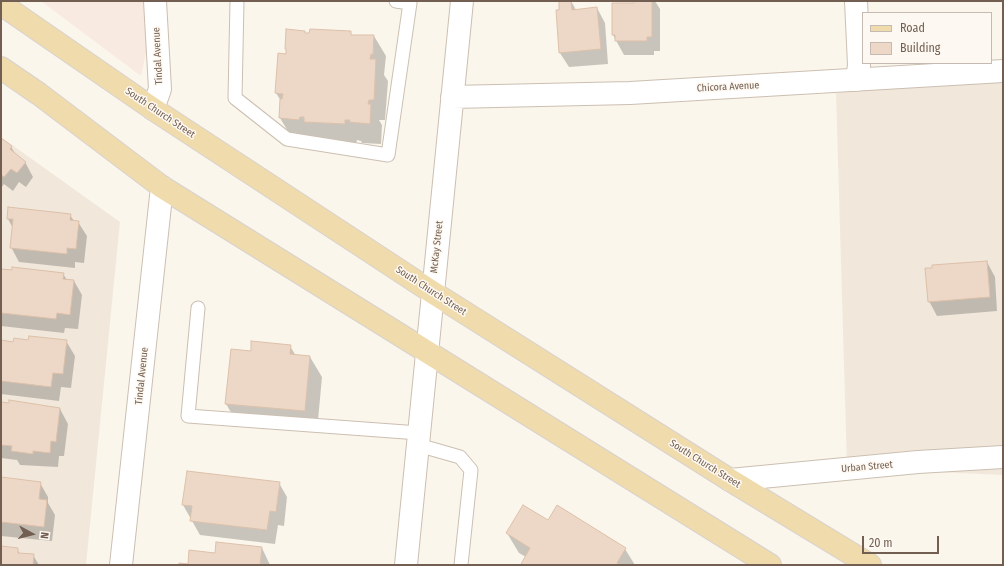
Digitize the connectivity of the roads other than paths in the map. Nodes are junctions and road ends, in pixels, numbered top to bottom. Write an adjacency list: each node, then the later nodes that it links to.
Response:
1 (155, 1): 11 (street, Tindal Avenue)
2 (237, 1): 3 (lane)
3 (396, 1)
4 (462, 1): 10 (street, McKay Street)
5 (856, 1): 9 (street)
6 (1, 4): 11 (main road, South Church Street)
7 (1, 68): 12 (main road)
8 (1003, 71): 9 (street, Chicora Avenue)
9 (857, 80): 10 (street, Chicora Avenue)
10 (452, 97): 13 (street, McKay Street)
11 (153, 109): 13 (main road, South Church Street)
12 (162, 187): 15 (main road); 19 (street, Tindal Avenue)
13 (432, 292): 15 (street, McKay Street); 18 (main road, South Church Street)
14 (198, 308): 16 (lane)
15 (427, 353): 16 (street, McKay Street); 22 (main road)
16 (418, 439): 20 (street, McKay Street); 21 (lane)
17 (1003, 457): 18 (street, Urban Street)
18 (730, 480): 23 (main road, South Church Street)
19 (121, 565)
20 (406, 565)
21 (461, 565)
22 (770, 565)
23 (870, 565)

